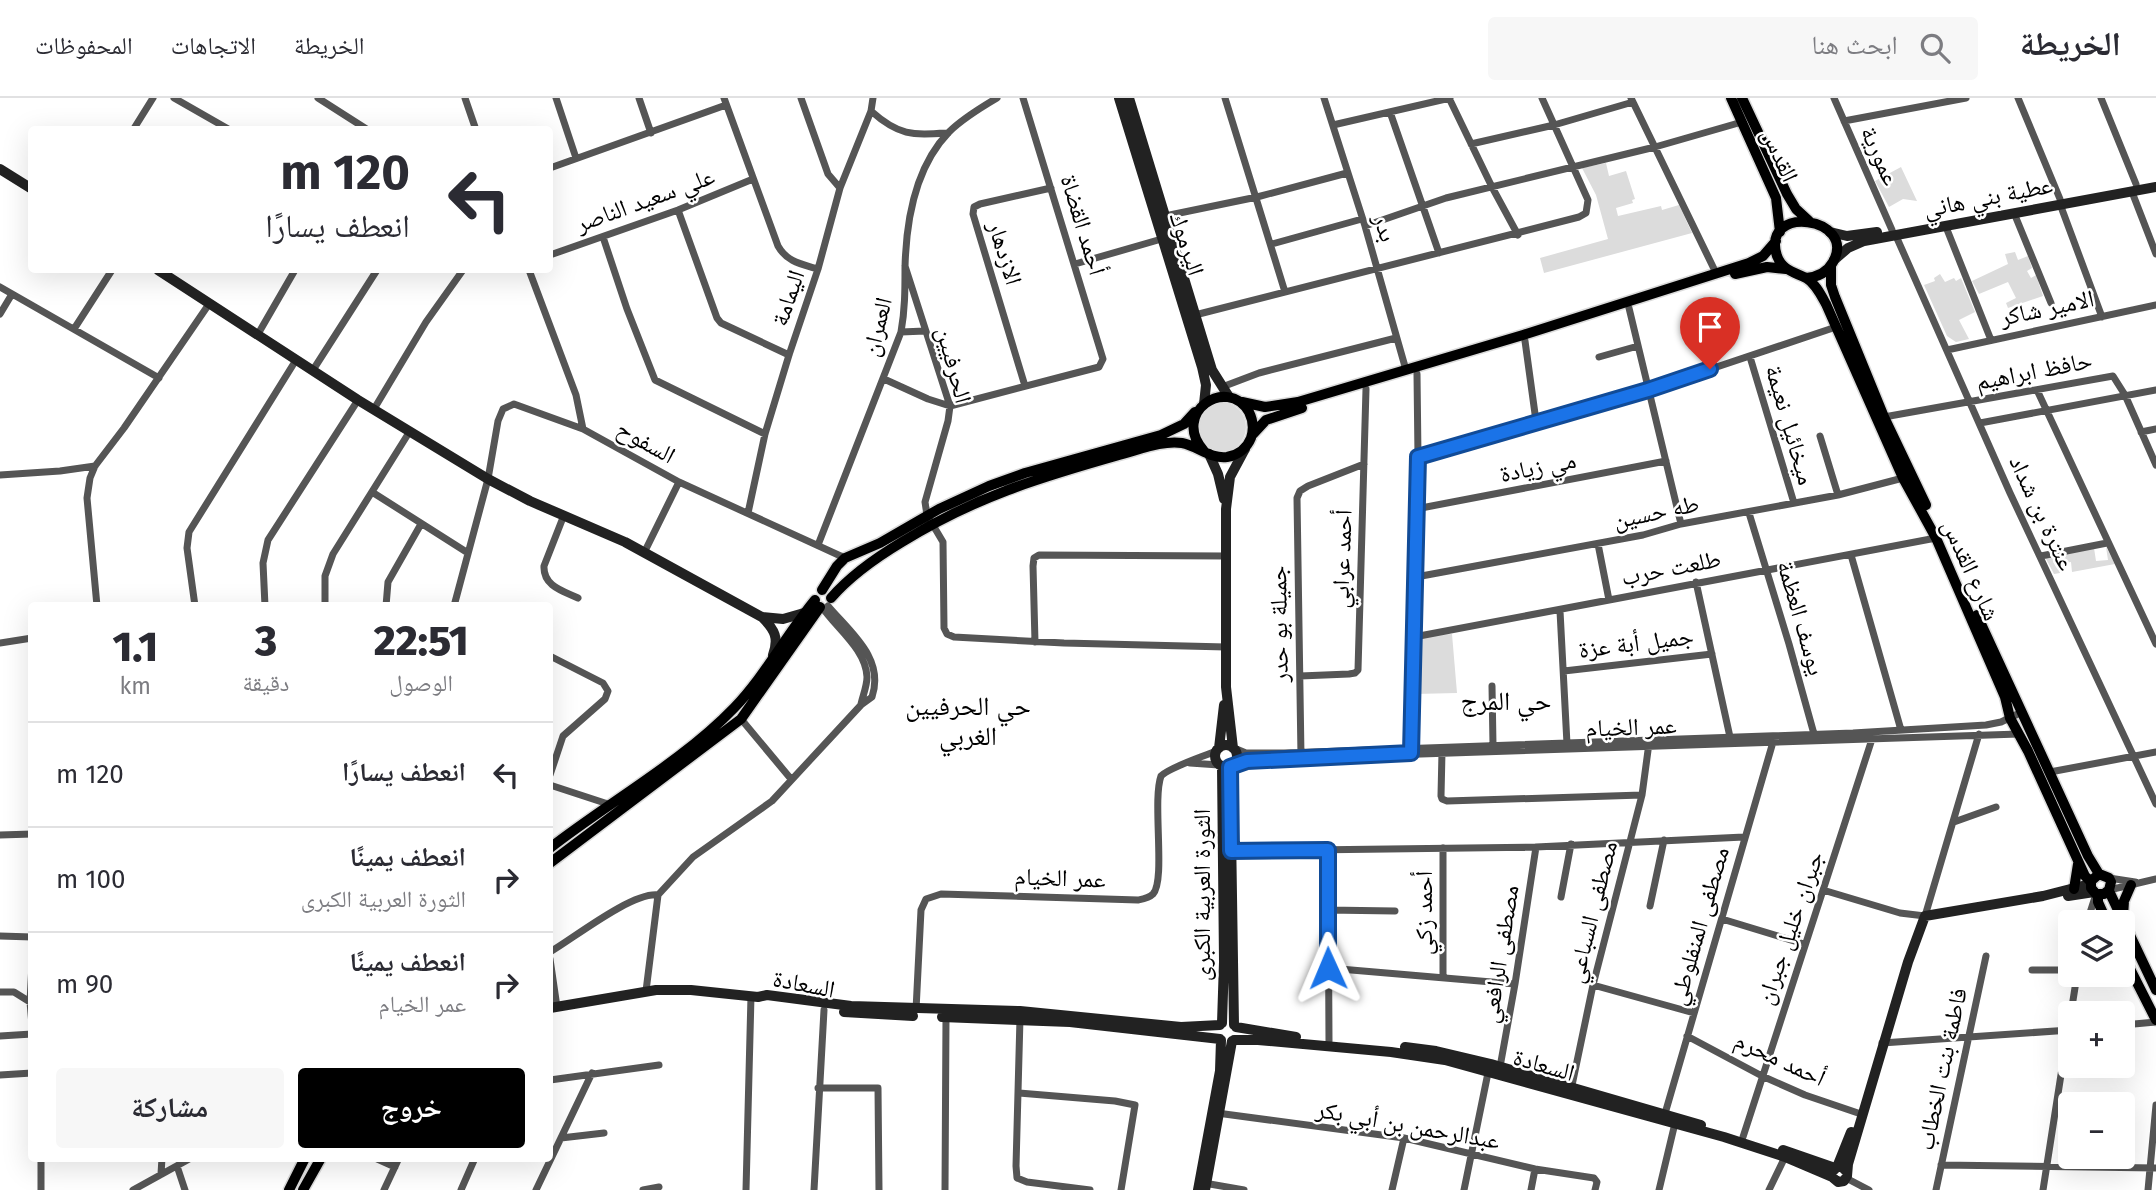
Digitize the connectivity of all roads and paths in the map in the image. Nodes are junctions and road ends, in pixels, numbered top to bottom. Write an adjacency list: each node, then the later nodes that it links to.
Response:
1 (153, 98): 31 (street)
2 (174, 98): 32 (street)
3 (318, 98): 33 (street)
4 (465, 98): 34 (street)
5 (556, 98): 39 (street)
6 (639, 98): 35 (street)
7 (801, 98): 49 (street)
8 (873, 98): 25 (street, اليمامة)
9 (997, 98): 36 (street, العمران)
10 (1023, 98): 50 (street, أحمد القضاة)
11 (1119, 98): 66 (street, اليرموك)
12 (1129, 98): 57 (street, اليرموك)
13 (1225, 98): 52 (street)
14 (1324, 98): 29 (street, بدر)
15 (1450, 98): 26 (street); 37 (street)
16 (1542, 98): 30 (street)
17 (1731, 98): 28 (main road, القدس)
18 (1742, 98): 58 (main road, القدس)
19 (1834, 98): 27 (street, عمورية)
20 (1966, 98): 27 (street)
21 (2018, 98): 53 (street)
22 (2101, 98): 51 (street)
23 (1632, 100): 30 (street); 38 (street)
24 (725, 101): 35 (street); 44 (street)
25 (871, 111): 36 (street); 49 (street, اليمامة)
26 (1390, 112): 29 (street); 54 (street)
27 (1844, 121): 62 (street, عمورية)
28 (1742, 122): 38 (street); 64 (main road, القدس)
29 (1333, 125): 43 (street, بدر)
30 (1554, 125): 37 (street); 41 (street)
31 (136, 126)
32 (223, 126)
33 (362, 126)
34 (475, 126)
35 (651, 133): 39 (street)
36 (948, 133): 73 (street, العمران)
37 (1471, 144): 47 (street)
38 (1655, 147): 41 (street); 83 (street)
39 (576, 158): 40 (street)
40 (553, 167)
41 (1575, 168): 47 (street); 63 (street)
42 (0, 169): 46 (street)
43 (1347, 173): 52 (street); 59 (street, بدر)
44 (753, 179): 55 (street, علي سعيد الناصر); 74 (street)
45 (2156, 180): 51 (street)
46 (28, 186)
47 (1492, 187): 54 (street); 63 (street)
48 (2156, 187): 51 (street, عطية بني هاني)
49 (840, 188): 74 (street, اليمامة)
50 (1051, 188): 72 (street, أحمد القضاة); 113 (street, الازدهار)
51 (2134, 188): 53 (street, عطية بني هاني); 70 (street)
52 (1257, 197): 57 (street); 67 (street)
53 (2060, 202): 56 (street, عطية بني هاني); 62 (street); 94 (street)
54 (1423, 207): 59 (street); 68 (street)
55 (678, 210): 65 (street, علي سعيد الناصر); 105 (street)
56 (2014, 213): 60 (street, عطية بني هاني); 89 (street)
57 (1165, 216): 66 (street, اليرموك)
58 (1809, 221): 61 (main road); 64 (main road)
59 (1364, 223): 67 (street); 75 (street, بدر)
60 (1946, 227): 62 (street, عطية بني هاني); 101 (street)
61 (1830, 232): 62 (street); 71 (main road)
62 (1894, 233): 71 (street, عطية بني هاني); 104 (street, عنترة بن شداد)
63 (1518, 234): 68 (street)
64 (1779, 235): 76 (main road); 83 (main road)
65 (603, 237): 69 (street, علي سعيد الناصر); 134 (street)
66 (1167, 237): 72 (street); 93 (street, اليرموك); 124 (street, اليرموك)
67 (1272, 244): 86 (street)
68 (1439, 253): 75 (street)
69 (553, 254)
70 (2156, 254)
71 (1833, 263): 84 (main road); 127 (main road)
72 (1075, 264): 113 (street, أحمد القضاة)
73 (905, 266): 97 (street, الحرفيين); 98 (street, العمران)
74 (818, 268): 105 (street, اليمامة)
75 (1377, 269): 86 (street); 100 (street, بدر)
76 (1786, 269): 84 (main road); 91 (main road)
77 (110, 273): 96 (street)
78 (163, 273): 88 (street)
79 (293, 273): 99 (street)
80 (375, 273): 109 (street)
81 (461, 273): 125 (street)
82 (530, 273): 130 (street, السفوح)
83 (1716, 274): 110 (main road)
84 (1806, 278): 95 (main road, شارع القدس)
85 (0, 287): 87 (street)
86 (1285, 292): 93 (street)
87 (12, 295): 92 (street); 96 (street)
88 (209, 303): 99 (street); 111 (street)
89 (2051, 303)
90 (2156, 305): 94 (street, الامير شاكر)
91 (1629, 308): 102 (main road); 103 (street)
92 (0, 314)
93 (1195, 315): 114 (street, اليرموك)
94 (2102, 317): 101 (street, الامير شاكر)
95 (1836, 327): 106 (street); 144 (main road, شارع القدس)
96 (74, 329): 111 (street)
97 (925, 331): 98 (street); 123 (street, الحرفيين)
98 (901, 332): 112 (street, العمران)
99 (258, 334): 108 (street)
100 (1396, 338): 110 (street, بدر); 114 (street)
101 (1992, 340): 104 (street, الامير شاكر)
102 (1525, 341): 110 (main road); 128 (street)
103 (1637, 346): 107 (street); 116 (street)
104 (1947, 350): 122 (street, عنترة بن شداد)
105 (789, 355): 134 (street, اليمامة)
106 (1750, 356): 116 (street); 149 (street, ميخائيل نعيمة)
107 (1599, 358)
108 (296, 360): 109 (street); 176 (street)
109 (313, 370): 121 (street)
110 (1411, 372): 115 (main road); 120 (main road); 138 (street, بدر)
111 (159, 378): 142 (street)
112 (884, 379): 123 (street); 161 (street, العمران)
113 (1025, 386): 123 (street)
114 (1222, 387): 120 (street, اليرموك)
115 (1366, 389): 136 (main road); 140 (street, أحمد عرابي)
116 (1648, 390): 128 (street); 139 (street)
117 (2037, 390): 119 (street, حافظ ابراهيم); 122 (street, حافظ ابراهيم); 126 (street)
118 (2156, 390): 119 (street)
119 (2125, 395): 126 (street); 133 (street)
120 (1234, 399): 124 (main road); 136 (main road)
121 (358, 400): 125 (street); 177 (street)
122 (1970, 402): 127 (street, حافظ ابراهيم); 129 (street, عنترة بن شداد)
123 (950, 405): 155 (street, الحرفيين)
124 (1201, 407): 137 (main road); 155 (main road)
125 (374, 409): 132 (street)
126 (2046, 410): 129 (street); 159 (street)
127 (1884, 417): 197 (main road)
128 (1536, 421): 138 (street)
129 (1980, 423): 166 (street, عنترة بن شداد)
130 (583, 429): 145 (street); 146 (street, السفوح)
131 (2156, 429): 133 (street)
132 (410, 431): 145 (street); 147 (street)
133 (2141, 432): 141 (street)
134 (765, 434): 152 (street, اليمامة)
135 (1820, 436): 148 (street)
136 (1249, 441): 137 (main road); 150 (street)
137 (1207, 453): 150 (street); 155 (main road)
138 (1418, 457): 151 (street, بدر)
139 (1666, 461): 151 (street, مي زيادة); 157 (street)
140 (1364, 464): 194 (street, جميلة بو حدر); 194 (street, أحمد عرابي)
141 (2156, 465)
142 (95, 466): 143 (street); 175 (street)
143 (0, 475)
144 (1903, 478): 148 (street, طه حسين); 158 (main road, شارع القدس)
145 (488, 479): 154 (street); 163 (street)
146 (679, 482): 152 (street, السفوح); 162 (street)
147 (372, 492): 156 (street); 178 (street)
148 (1838, 495): 149 (street, طه حسين)
149 (1794, 503): 153 (street, طه حسين)
150 (1226, 509): 165 (street)
151 (1416, 509): 169 (street, بدر)
152 (748, 513): 161 (street, السفوح)
153 (1749, 513): 157 (street, طه حسين); 168 (street, يوسف العظمة)
154 (564, 515): 162 (street); 172 (street)
155 (930, 520): 167 (main road); 170 (main road); 186 (street)
156 (421, 524): 163 (street); 179 (street)
157 (1681, 524): 160 (street, طه حسين)
158 (1936, 538): 164 (street, طلعت حرب); 198 (main road, شارع القدس)
159 (2107, 543): 166 (street); 188 (street)
160 (1598, 544): 169 (street, طه حسين); 173 (street)
161 (818, 545): 167 (street, السفوح)
162 (644, 552): 183 (street)
163 (468, 553): 180 (street)
164 (1851, 555): 168 (street, طلعت حرب); 200 (street)
165 (1225, 556): 186 (street); 189 (street)
166 (2041, 556): 217 (street, عنترة بن شداد)
167 (841, 562): 170 (main road); 170 (main road); 174 (main road)
168 (1767, 570): 171 (street, طلعت حرب); 202 (street, يوسف العظمة)
169 (1416, 577): 184 (street, بدر)
170 (851, 579): 174 (main road)
171 (1696, 582): 173 (street, طلعت حرب); 190 (street)
172 (578, 598)
173 (1609, 600): 181 (street, طلعت حرب)
174 (823, 601): 182 (main road); 199 (main road); 222 (street)
175 (97, 602)
176 (194, 602)
177 (265, 602)
178 (325, 602)
179 (386, 602)
180 (455, 602)
181 (1560, 611): 184 (street, طلعت حرب); 193 (street)
182 (804, 613): 183 (street); 192 (main road)
183 (762, 617): 192 (street)
184 (1414, 637): 213 (street, بدر)
185 (28, 639): 187 (street)
186 (1035, 642): 189 (street)
187 (0, 643)
188 (2156, 644)
189 (1226, 647): 196 (street)
190 (1712, 654): 193 (street, جميل أبة عزة); 206 (street)
191 (553, 658): 219 (street)
192 (772, 658): 225 (main road)
193 (1564, 671): 210 (street)
194 (1300, 676): 216 (street, جميلة بو حدر)
195 (1492, 686): 209 (street)
196 (1226, 687): 211 (street); 212 (street)
197 (2022, 712): 198 (street, عمر الخيام); 201 (main road)
198 (2010, 718): 200 (street, عمر الخيام); 204 (main road, شارع القدس)
199 (741, 719): 222 (street); 240 (main road)
200 (1901, 730): 205 (street, عمر الخيام)
201 (2031, 731): 204 (street, عمر الخيام); 221 (main road)
202 (1814, 734): 205 (street, عمر الخيام); 206 (street, عمر الخيام)
203 (1979, 734): 204 (street, عمر الخيام); 205 (street, عمر الخيام); 228 (street)
204 (2017, 734): 241 (main road, شارع القدس)
205 (1873, 735): 208 (street, عمر الخيام); 246 (street, جبران خليل جبران)
206 (1730, 737): 207 (street, عمر الخيام)
207 (1649, 742): 208 (street, عمر الخيام); 210 (street, عمر الخيام); 224 (street, مصطفى السباعي)
208 (1773, 742): 231 (street, مصطفى المنفلوطي)
209 (1493, 745): 210 (street, عمر الخيام); 213 (street, عمر الخيام)
210 (1567, 745): 214 (street, عمر الخيام)
211 (1233, 748): 212 (street); 216 (street, عمر الخيام); 220 (street)
212 (1217, 749): 218 (street, عمر الخيام); 220 (street)
213 (1411, 751): 214 (street, عمر الخيام); 216 (street, عمر الخيام)
214 (1442, 752): 224 (street)
215 (2156, 752): 217 (street)
216 (1301, 755): 220 (street, عمر الخيام)
217 (2132, 756): 221 (street); 226 (street, عنترة بن شداد)
218 (1189, 763): 220 (street, عمر الخيام); 279 (street, عمر الخيام)
219 (553, 766)
220 (1226, 766): 239 (street, الثورة العربية الكبرى)
221 (2050, 772): 244 (main road)
222 (791, 779): 247 (street)
223 (553, 786): 225 (street)
224 (1642, 795): 233 (street, مصطفى السباعي)
225 (608, 804): 235 (main road)
226 (2156, 804)
227 (1996, 807): 228 (street)
228 (1954, 822): 257 (street)
229 (28, 834): 230 (street)
230 (0, 835)
231 (1744, 837): 232 (street); 258 (street, مصطفى المنفلوطي)
232 (1664, 840): 233 (street); 250 (street)
233 (1630, 841): 234 (street); 271 (street, مصطفى السباعي)
234 (1571, 844): 236 (street); 249 (street)
235 (553, 846)
236 (1536, 846): 237 (street); 270 (street, مصطفى الرافعي)
237 (1443, 848): 238 (street); 268 (street, أحمد زكي)
238 (1328, 850): 239 (street); 251 (street)
239 (1228, 851): 284 (street, الثورة العربية الكبرى); 286 (street, الثورة العربية الكبرى)
240 (553, 861)
241 (2078, 861): 244 (main road, شارع القدس); 245 (main road)
242 (2156, 879): 243 (street)
243 (2133, 884): 244 (street); 244 (street); 255 (main road)
244 (2099, 887): 245 (street); 248 (street); 252 (street); 253 (main road, شارع القدس); 254 (main road)
245 (2074, 889): 248 (street)
246 (1824, 890): 257 (street); 261 (street, جبران خليل جبران)
247 (658, 895): 263 (street); 273 (street)
248 (2043, 896): 257 (street)
249 (1561, 897)
250 (1650, 905)
251 (1327, 910): 256 (street); 265 (street)
252 (2091, 910)
253 (2102, 910)
254 (2116, 910)
255 (2124, 910)
256 (1395, 911)
257 (1925, 916): 293 (street)
258 (1722, 919): 261 (street); 280 (street, مصطفى المنفلوطي)
259 (0, 936): 260 (street)
260 (28, 936)
261 (1804, 944): 301 (street, جبران خليل جبران)
262 (2135, 945): 272 (main road)
263 (553, 950)
264 (1986, 956): 291 (street, فاطمة بنت الخطاب)
265 (1328, 968): 268 (street); 294 (street)
266 (2032, 970): 267 (street)
267 (2058, 970)
268 (1443, 977): 270 (street)
269 (2135, 979): 283 (main road)
270 (1515, 984): 297 (street, مصطفى الرافعي)
271 (1593, 985): 280 (street); 305 (street, مصطفى السباعي)
272 (2156, 990)
273 (646, 991): 275 (street); 277 (street)
274 (0, 992): 276 (street)
275 (754, 996): 278 (street, السعادة); 279 (street, السعادة); 347 (street)
276 (28, 1001)
277 (553, 1008)
278 (824, 1010): 282 (street, السعادة); 304 (street)
279 (916, 1010): 281 (street, السعادة)
280 (1694, 1013): 290 (street, مصطفى المنفلوطي)
281 (1020, 1015): 282 (street, السعادة); 284 (street, السعادة); 292 (street, السعادة); 306 (street)
282 (946, 1017): 350 (street)
283 (2156, 1021): 285 (street)
284 (1221, 1024): 286 (street); 292 (street)
285 (2135, 1024)
286 (1235, 1026): 292 (street); 294 (street, السعادة)
287 (2058, 1031): 291 (street)
288 (28, 1034): 289 (street)
289 (0, 1036)
290 (1687, 1036): 301 (street, أحمد محرم); 310 (street, مصطفى المنفلوطي)
291 (1967, 1038): 293 (street); 328 (street, فاطمة بنت الخطاب)
292 (1227, 1040): 295 (street, السعادة); 308 (street)
293 (1884, 1040): 309 (street); 335 (street)
294 (1329, 1041): 295 (street, السعادة)
295 (1363, 1047): 297 (street, السعادة)
296 (659, 1065): 299 (street)
297 (1493, 1067): 305 (street, السعادة); 317 (street, مصطفى الرافعي)
298 (28, 1073): 300 (street)
299 (592, 1073): 303 (street); 314 (street)
300 (0, 1076)
301 (1762, 1076): 309 (street, أحمد محرم); 313 (street, جبران خليل جبران)
302 (2061, 1078): 331 (street)
303 (553, 1080)
304 (818, 1087): 348 (street); 349 (street)
305 (1571, 1091): 310 (street, السعادة)
306 (1019, 1093): 351 (street); 352 (street)
307 (2156, 1105): 333 (street)
308 (1216, 1113): 315 (street, عبدالرحمن بن أبي بكر); 336 (street)
309 (1858, 1113): 335 (street)
310 (1664, 1117): 311 (street, السعادة)
311 (1675, 1121): 313 (street, السعادة); 318 (street, السعادة); 358 (street)
312 (604, 1133): 314 (street)
313 (1742, 1137): 335 (street, السعادة)
314 (561, 1138): 316 (street)
315 (1404, 1138): 317 (street, عبدالرحمن بن أبي بكر); 354 (street)
316 (553, 1155)
317 (1471, 1155): 332 (street, عبدالرحمن بن أبي بكر); 355 (street, مصطفى الرافعي)
318 (1785, 1157): 335 (street, السعادة); 359 (street)
319 (41, 1162): 338 (street)
320 (162, 1162): 334 (street)
321 (184, 1162): 329 (street)
322 (303, 1162): 341 (main road)
323 (319, 1162): 342 (main road)
324 (384, 1162): 330 (street)
325 (397, 1162): 330 (street)
326 (473, 1162): 344 (street)
327 (549, 1162): 345 (street)
328 (1941, 1165): 331 (street); 361 (street, فاطمة بنت الخطاب)
329 (177, 1166): 334 (street); 340 (street)
330 (395, 1167): 343 (street)
331 (2046, 1167): 333 (street); 362 (street)
332 (1535, 1168): 356 (street); 357 (street, عبدالرحمن بن أبي بكر)
333 (2153, 1168): 363 (street)
334 (161, 1174): 339 (street)
335 (1838, 1178): 360 (street, السعادة)
336 (1202, 1186): 353 (street)
337 (659, 1187): 346 (street)
338 (41, 1190)
339 (133, 1190)
340 (185, 1190)
341 (289, 1190)
342 (303, 1190)
343 (384, 1190)
344 (461, 1190)
345 (536, 1190)
346 (643, 1190)
347 (746, 1190)
348 (814, 1190)
349 (879, 1190)
350 (944, 1190)
351 (1090, 1190)
352 (1121, 1190)
353 (1244, 1190)
354 (1392, 1190)
355 (1464, 1190)
356 (1531, 1190)
357 (1595, 1190)
358 (1659, 1190)
359 (1769, 1190)
360 (1869, 1190)
361 (1936, 1190)
362 (2043, 1190)
363 (2148, 1190)

